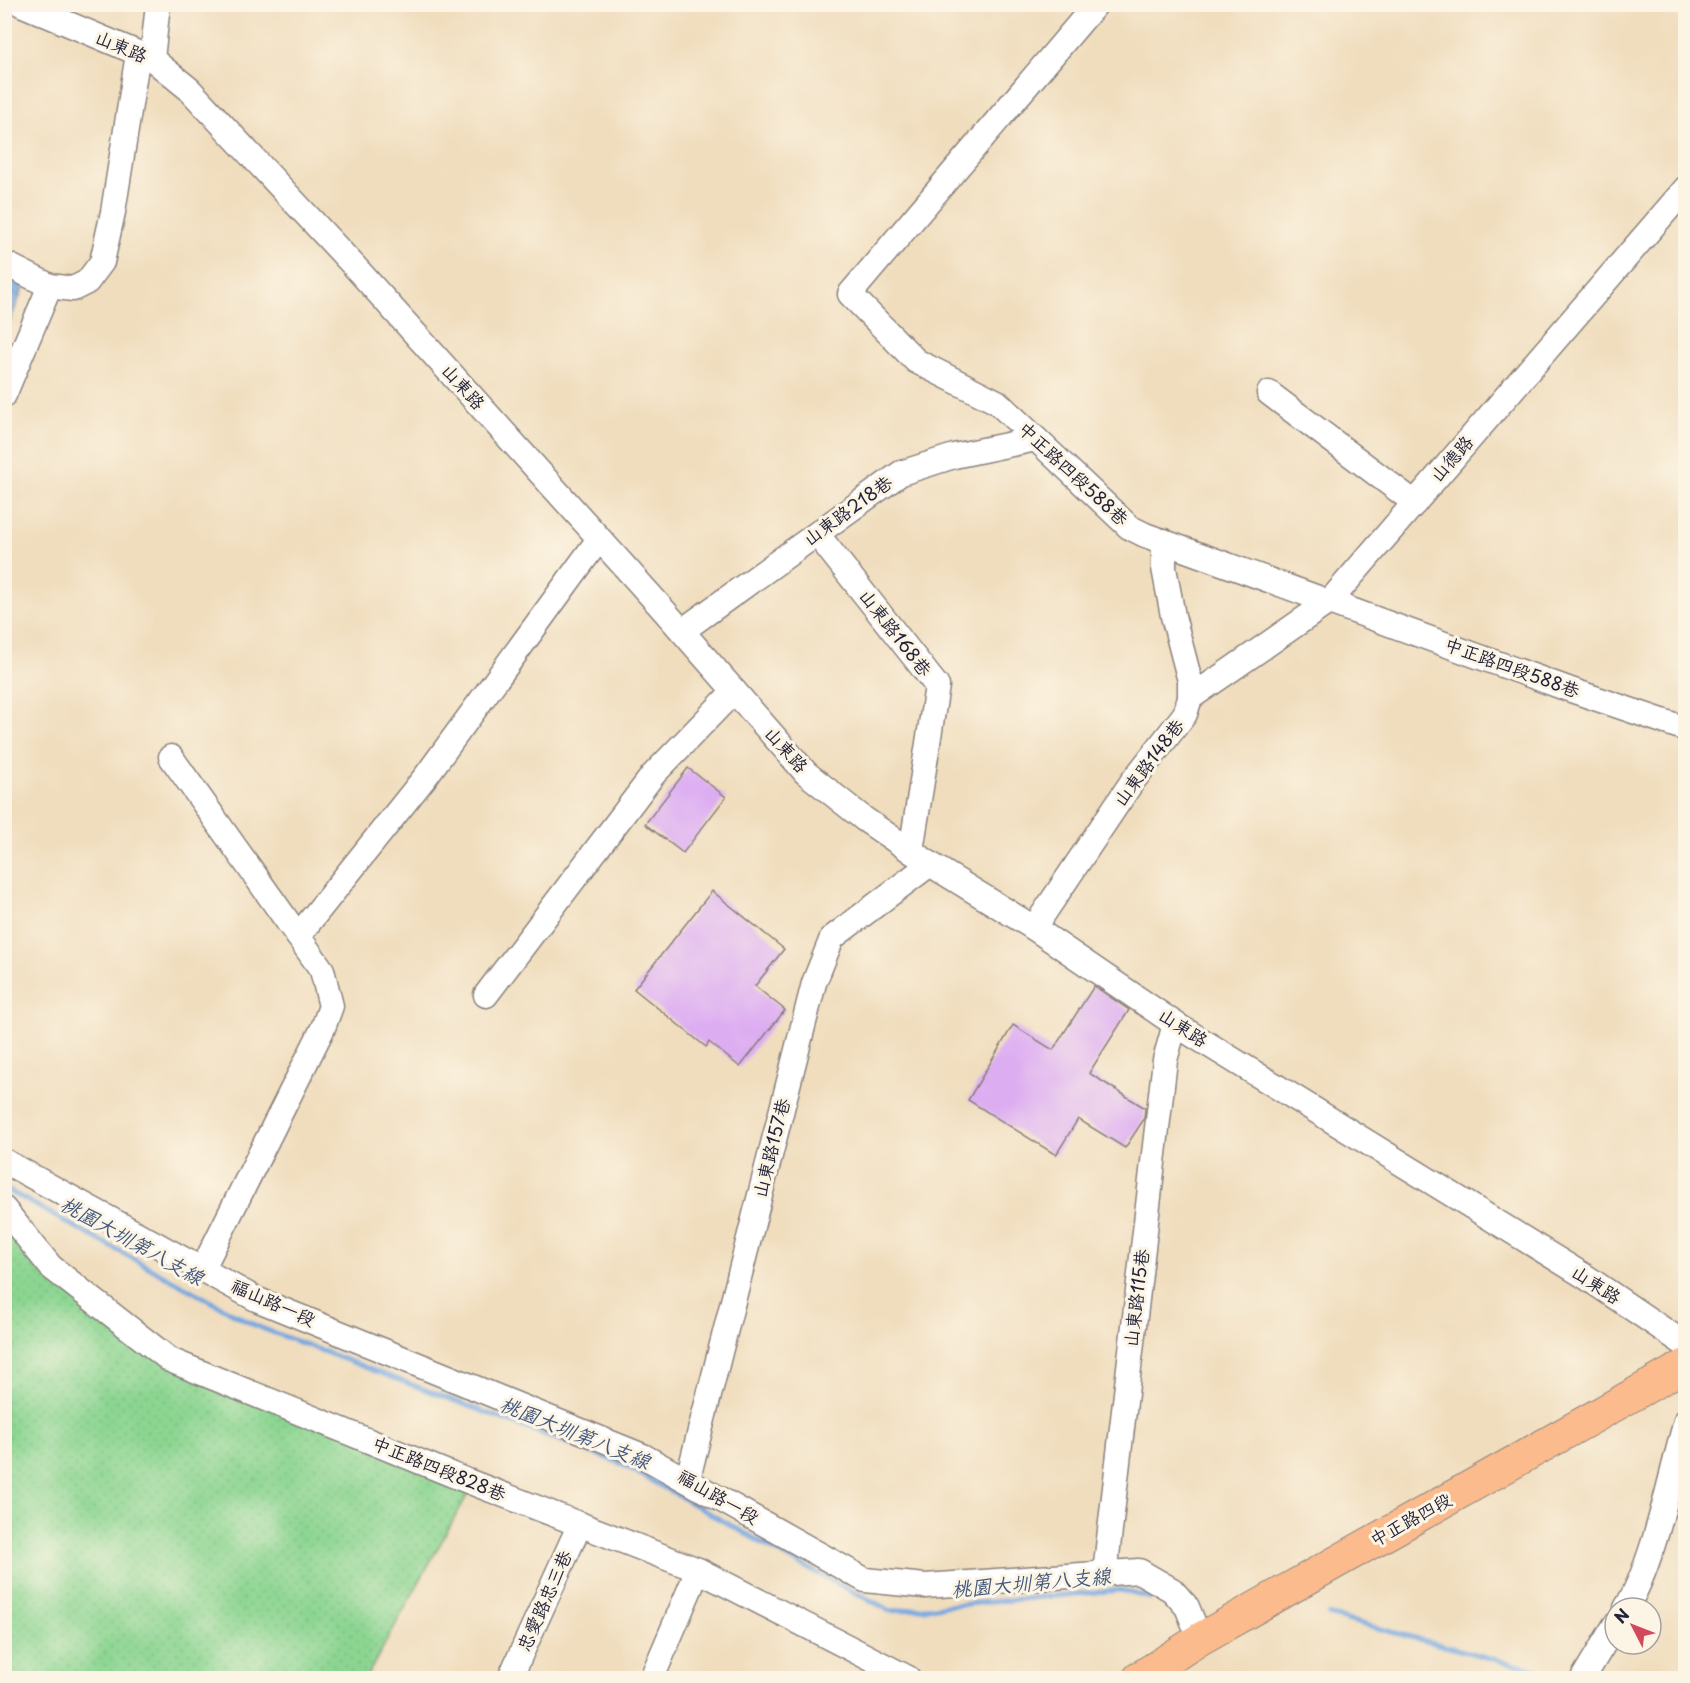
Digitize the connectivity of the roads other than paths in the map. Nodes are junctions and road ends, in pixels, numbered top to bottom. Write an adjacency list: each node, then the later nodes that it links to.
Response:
1 (21, 4): 4 (street, 山東路)
2 (158, 4): 4 (street)
3 (1096, 4): 10 (street, 中正路四段588巷)
4 (145, 56): 7 (street); 13 (street, 山東路)
5 (1686, 188): 11 (street, 山德路)
6 (4, 263): 7 (street)
7 (50, 286): 9 (street)
8 (1269, 393): 11 (street)
9 (4, 395)
10 (1036, 439): 12 (street, 山東路218巷); 14 (street, 中正路四段588巷)
11 (1415, 503): 15 (street, 山德路)
12 (817, 534): 16 (street, 山東路218巷); 21 (street, 山東路168巷)
13 (599, 539): 16 (street, 山東路); 23 (street)
14 (1164, 542): 15 (street, 中正路四段588巷); 18 (street, 山東路148巷)
15 (1330, 601): 18 (street, 山德路); 19 (street, 中正路四段588巷)
16 (682, 631): 17 (street, 山東路)
17 (735, 691): 21 (street, 山東路); 24 (street)
18 (1190, 698): 22 (street, 山東路148巷)
19 (1686, 729)
20 (171, 757): 23 (street)
21 (920, 857): 22 (street, 山東路); 32 (street, 山東路157巷)
22 (1034, 928): 25 (street, 山東路)
23 (298, 936): 28 (street)
24 (486, 995)
25 (1175, 1024): 29 (street, 山東路); 35 (street, 山東路115巷)
26 (4, 1161): 28 (street, 福山路一段)
27 (4, 1209): 33 (street, 中正路四段828巷)
28 (201, 1270): 32 (street, 福山路一段)
29 (1686, 1345)
30 (1686, 1365): 37 (main road, 中正路四段)
31 (1686, 1421): 36 (street)
32 (688, 1478): 35 (street, 福山路一段)
33 (580, 1524): 34 (street, 中正路四段828巷); 40 (street, 忠愛路忠三巷)
34 (698, 1570): 41 (street); 42 (street, 中正路四段828巷)
35 (1105, 1573): 37 (street, 福山路一段)
36 (1633, 1596)
37 (1200, 1639): 43 (main road, 中正路四段)
38 (1603, 1645): 39 (street)
39 (1587, 1671)
40 (510, 1678)
41 (652, 1678)
42 (908, 1678)
43 (1139, 1678)

